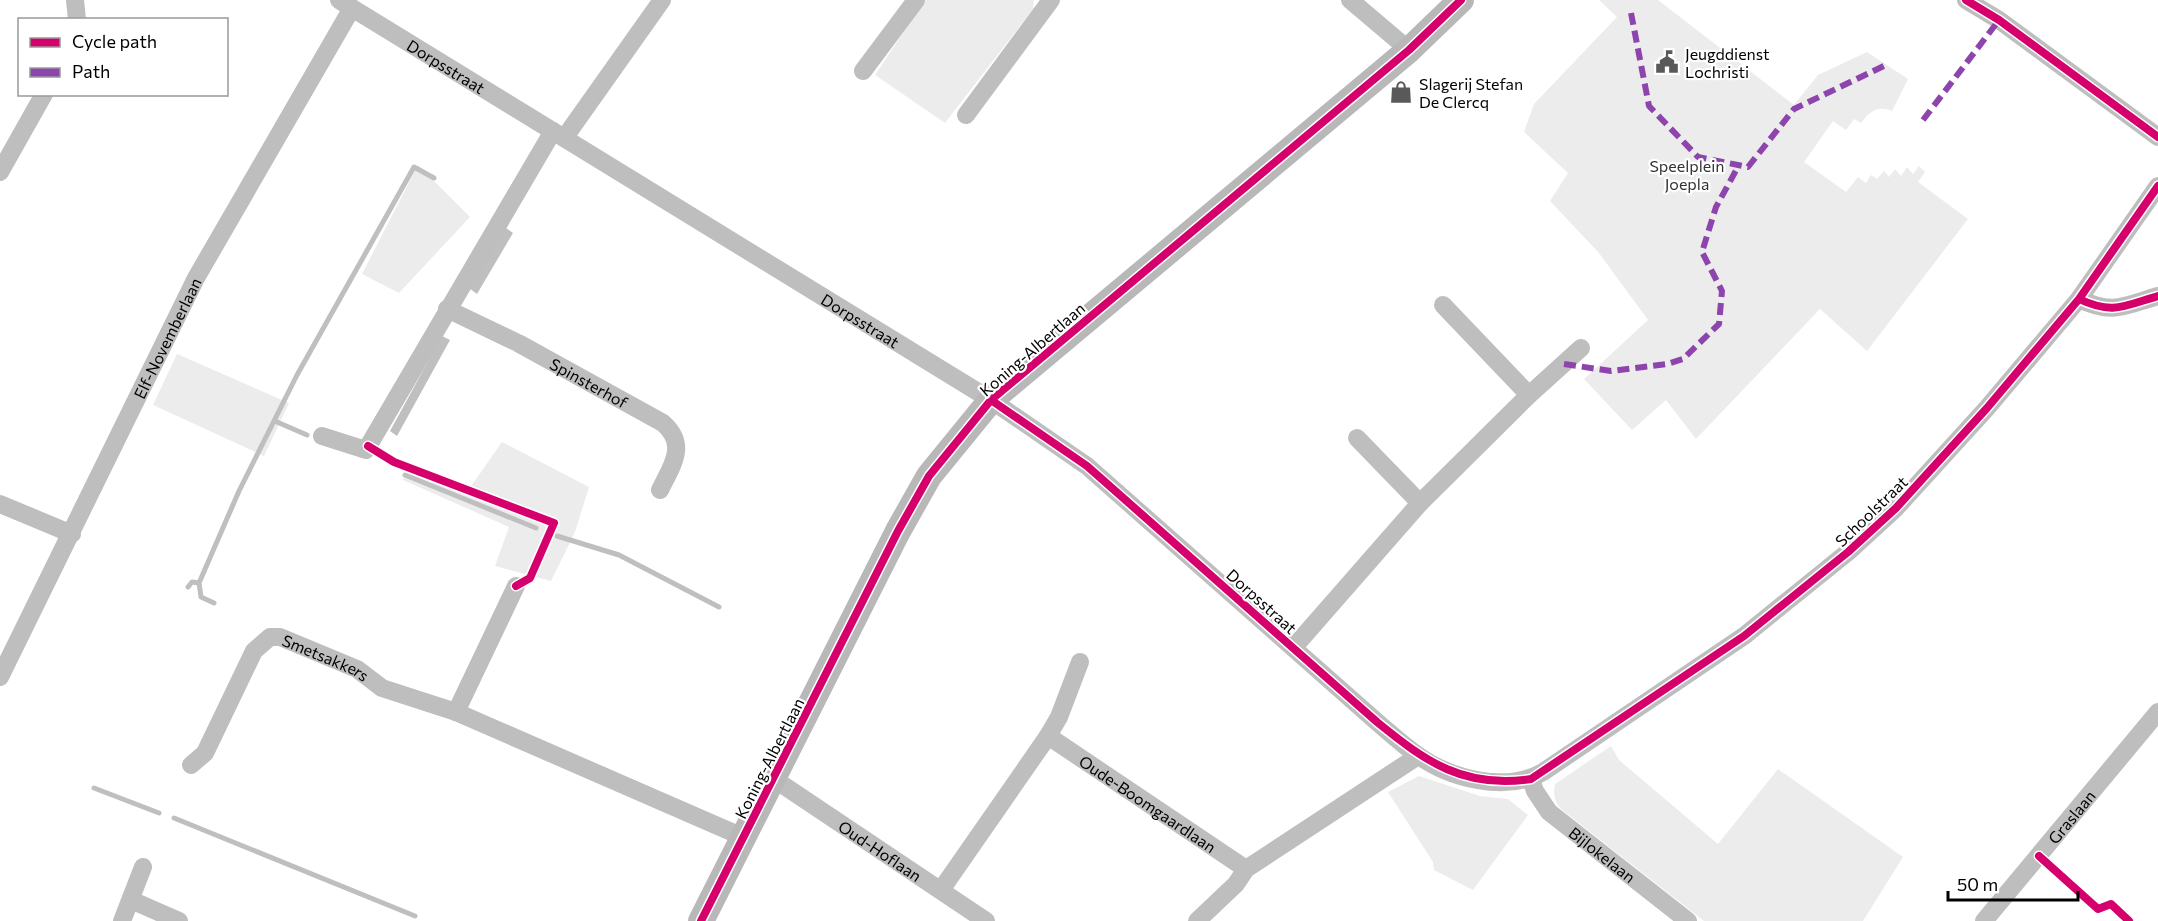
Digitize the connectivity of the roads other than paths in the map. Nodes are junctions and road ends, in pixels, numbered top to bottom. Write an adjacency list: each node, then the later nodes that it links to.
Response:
1 (75, 0): 10 (street)
2 (662, 0): 16 (street)
3 (916, 0): 13 (street)
4 (1051, 0): 15 (street)
5 (1350, 0): 12 (street)
6 (1461, 0): 12 (street, Koning-Albertlaan)
7 (1966, 0): 11 (street)
8 (1985, 0): 11 (street)
9 (346, 3): 16 (street, Dorpsstraat); 32 (street, Elf-Novemberlaan)
10 (77, 18)
11 (1999, 20): 17 (street)
12 (1409, 50): 26 (street, Koning-Albertlaan)
13 (862, 71)
14 (43, 96): 18 (street)
15 (966, 115)
16 (559, 134): 23 (street); 26 (street, Dorpsstraat)
17 (2158, 136)
18 (0, 172)
19 (2158, 186): 21 (street, Schoolstraat)
20 (2158, 296): 21 (street)
21 (2079, 299): 42 (street, Schoolstraat)
22 (1443, 306): 25 (street)
23 (447, 309): 27 (street); 29 (street, Spinsterhof)
24 (1581, 348): 25 (street)
25 (1529, 395): 30 (street)
26 (991, 400): 34 (street, Dorpsstraat); 43 (street, Koning-Albertlaan)
27 (322, 436)
28 (1357, 438): 30 (street)
29 (660, 490)
30 (1420, 503): 34 (street)
31 (0, 504): 32 (street)
32 (72, 534): 36 (street, Elf-Novemberlaan)
33 (516, 586): 37 (street)
34 (1294, 647): 40 (street, Dorpsstraat)
35 (1080, 662): 39 (street)
36 (0, 677)
37 (456, 712): 41 (street, Smetsakkers); 44 (street, Smetsakkers)
38 (2158, 712): 55 (street, Graslaan)
39 (1048, 736): 46 (street, Oude-Boomgaardlaan); 47 (street)
40 (1418, 756): 42 (street, Dorpsstraat); 46 (street)
41 (191, 765)
42 (1531, 779): 54 (street, Bijlokelaan)
43 (774, 780): 44 (street, Koning-Albertlaan); 47 (street, Oud-Hoflaan)
44 (743, 837): 51 (street, Koning-Albertlaan)
45 (143, 867): 48 (street)
46 (1246, 869): 53 (street)
47 (941, 890): 52 (street, Oud-Hoflaan)
48 (131, 900): 49 (street); 50 (street)
49 (122, 921)
50 (179, 921)
51 (701, 921)
52 (986, 921)
53 (1197, 921)
54 (1688, 921)
55 (1984, 921)

